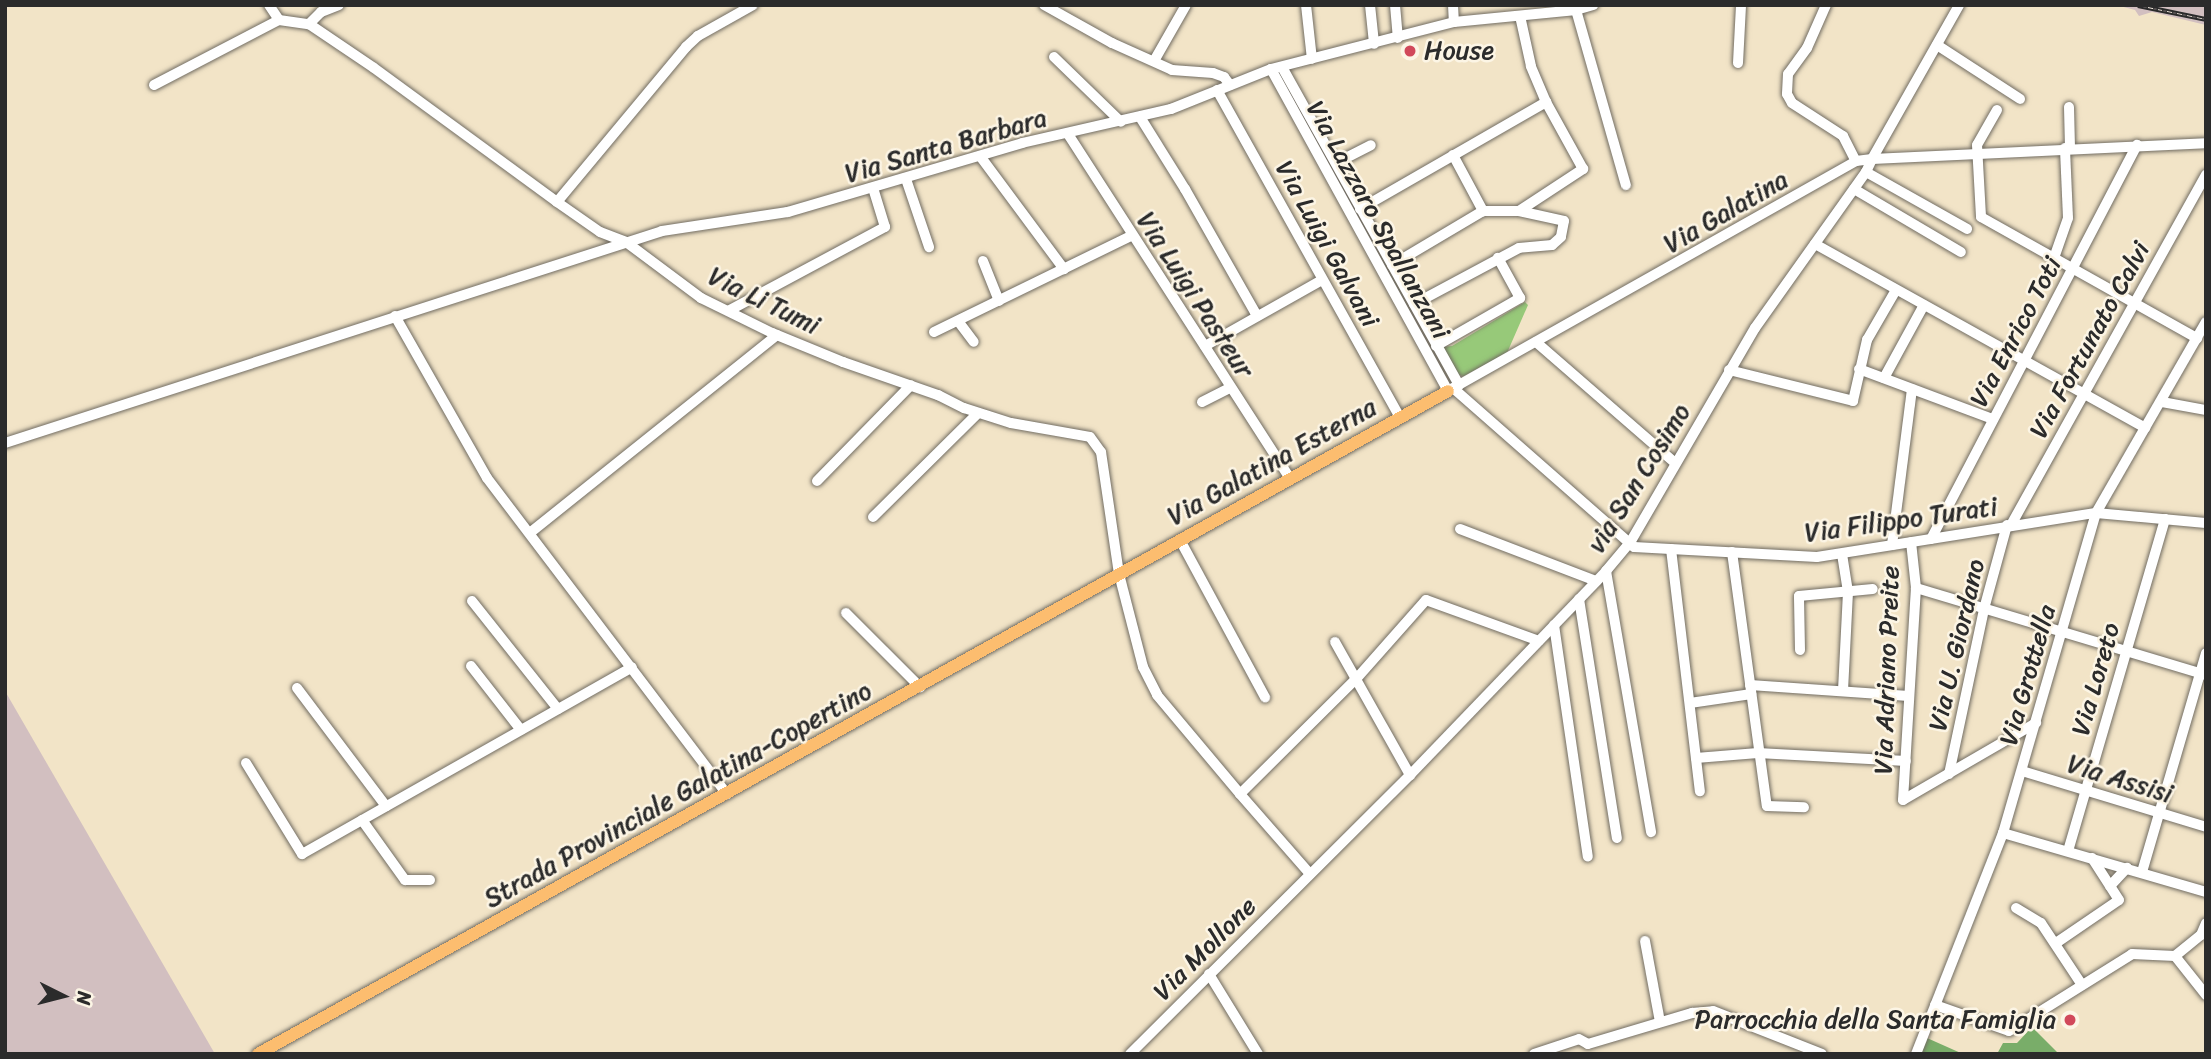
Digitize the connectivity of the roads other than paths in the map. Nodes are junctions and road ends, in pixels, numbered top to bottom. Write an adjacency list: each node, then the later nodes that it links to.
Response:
1 (269, 5): 16 (street)
2 (340, 5): 18 (street)
3 (753, 5): 53 (street)
4 (1044, 5): 24 (street)
5 (1306, 5): 23 (street)
6 (1370, 5): 20 (street)
7 (1395, 5): 19 (street)
8 (1453, 5): 17 (street)
9 (1593, 5): 14 (street, Via Santa Barbara)
10 (1741, 5): 25 (street)
11 (1826, 5): 45 (street)
12 (1959, 5): 21 (street)
13 (1183, 7): 24 (street)
14 (1576, 10): 15 (street, Via Santa Barbara); 50 (street)
15 (1521, 12): 17 (street, Via Santa Barbara); 31 (street)
16 (279, 20): 18 (street, Via Li Tumi); 27 (street)
17 (1454, 22): 19 (street, Via Santa Barbara)
18 (309, 24): 53 (street, Via Li Tumi)
19 (1398, 38): 20 (street, Via Santa Barbara)
20 (1374, 44): 23 (street, Via Santa Barbara)
21 (1937, 45): 30 (street); 44 (street)
22 (1054, 57): 35 (street)
23 (1312, 59): 26 (street, Via Santa Barbara)
24 (1154, 61): 28 (street)
25 (1738, 63)
26 (1277, 68): 28 (street, Via Santa Barbara); 46 (street, Via Lazzaro Spallanzani); 93 (street, Via Lazzaro Spallanzani)
27 (154, 85)
28 (1230, 85): 29 (street, Via Santa Barbara)
29 (1217, 90): 34 (street, Via Santa Barbara); 69 (street, Via Luigi Galvani)
30 (2020, 99)
31 (1546, 102): 42 (street); 56 (street)
32 (2068, 107): 40 (street)
33 (1997, 110): 41 (street)
34 (1140, 117): 35 (street, Via Santa Barbara); 77 (street)
35 (1121, 122): 36 (street, Via Santa Barbara)
36 (1068, 134): 43 (street, Via Santa Barbara); 58 (street, Via Luigi Pasteur)
37 (2206, 142): 39 (street, Via Galatina)
38 (1371, 145): 46 (street)
39 (2137, 145): 40 (street, Via Galatina); 67 (street, Via Enrico Toti)
40 (2067, 148): 41 (street, Via Galatina); 64 (street)
41 (1977, 152): 44 (street, Via Galatina); 64 (street)
42 (1453, 155): 54 (street); 55 (street)
43 (980, 156): 49 (street, Via Santa Barbara); 68 (street)
44 (1872, 159): 45 (street, Via Galatina); 47 (street, via San Cosimo)
45 (1856, 161): 84 (street, Via Galatina)
46 (1336, 163): 54 (street, Via Lazzaro Spallanzani)
47 (1866, 172): 52 (street, via San Cosimo); 57 (street)
48 (2206, 175): 72 (street, Via Fortunato Calvi)
49 (906, 179): 51 (street, Via Santa Barbara); 61 (street)
50 (1626, 185)
51 (873, 188): 59 (street, Via Santa Barbara); 75 (street)
52 (1854, 189): 60 (street, via San Cosimo); 62 (street)
53 (557, 202): 59 (street, Via Li Tumi)
54 (1360, 209): 66 (street, Via Lazzaro Spallanzani)
55 (1483, 211): 56 (street); 66 (street)
56 (1519, 211): 63 (street)
57 (1967, 229)
58 (1131, 236): 68 (street); 85 (street, Via Luigi Pasteur)
59 (626, 242): 75 (street, Via Li Tumi); 76 (street, Via Santa Barbara)
60 (1815, 244): 70 (street); 89 (street, via San Cosimo)
61 (929, 247)
62 (1961, 252)
63 (1498, 258): 73 (street); 86 (street)
64 (2053, 258): 67 (street)
65 (983, 261): 71 (street)
66 (1392, 265): 73 (street, Via Lazzaro Spallanzani)
67 (2074, 268): 72 (street); 87 (street, Via Enrico Toti)
68 (1064, 269): 71 (street)
69 (1322, 281): 77 (street); 100 (street, Via Luigi Galvani)
70 (1896, 290): 74 (street); 88 (street)
71 (999, 301): 78 (street)
72 (2135, 303): 82 (street); 95 (street, Via Fortunato Calvi)
73 (1414, 304): 86 (street, Via Lazzaro Spallanzani)
74 (1924, 305): 87 (street); 90 (street)
75 (730, 310): 81 (street, Via Li Tumi)
76 (395, 316): 103 (street, Via Santa Barbara); 113 (street)
77 (1256, 316): 85 (street)
78 (958, 321): 80 (street); 83 (street)
79 (2206, 321): 82 (street, Via Grottella)
80 (934, 332)
81 (777, 335): 91 (street, Via Li Tumi); 113 (street)
82 (2197, 338): 97 (street, Via Grottella)
83 (974, 342)
84 (1536, 342): 93 (street, Via Galatina); 104 (street)
85 (1205, 346): 92 (street, Via Luigi Pasteur)
86 (1436, 346): 93 (street, Via Lazzaro Spallanzani)
87 (2025, 360): 95 (street); 101 (street, Via Enrico Toti)
88 (1858, 369): 89 (street); 90 (street)
89 (1729, 370): 104 (street, via San Cosimo)
90 (1884, 379): 94 (street)
91 (911, 385): 99 (street, Via Li Tumi); 106 (street)
92 (1230, 388): 96 (street); 105 (street, Via Luigi Pasteur)
93 (1453, 388): 100 (main road, Via Galatina Esterna); 116 (street)
94 (1912, 389): 101 (street); 118 (street)
95 (2084, 392): 102 (street); 111 (street, Via Fortunato Calvi)
96 (1202, 402)
97 (2162, 402): 98 (street); 102 (street, Via Grottella)
98 (2206, 410)
99 (978, 413): 108 (street); 123 (street, Via Li Tumi)
100 (1400, 417): 105 (main road, Via Galatina Esterna)
101 (1993, 419): 114 (street, Via Enrico Toti)
102 (2145, 428): 107 (street, Via Grottella)
103 (5, 443)
104 (1675, 463): 116 (street, via San Cosimo)
105 (1290, 478): 115 (main road, Via Galatina Esterna)
106 (817, 481)
107 (2096, 513): 109 (street, Via Filippo Turati); 111 (street, Via Filippo Turati); 133 (street, Via Grottella)
108 (873, 517)
109 (2165, 519): 110 (street, Via Filippo Turati); 137 (street, Via Loreto)
110 (2206, 523)
111 (2009, 525): 114 (street, Via Filippo Turati); 130 (street, Via U. Giordano)
112 (1460, 529): 124 (street)
113 (531, 532): 140 (street)
114 (1931, 539): 117 (street, Via Filippo Turati)
115 (1180, 540): 123 (main road, Via Galatina Esterna); 148 (street)
116 (1631, 541): 119 (street, Via Filippo Turati); 122 (street, via San Cosimo)
117 (1911, 542): 118 (street, Via Filippo Turati); 125 (street, Via Adriano Preite)
118 (1892, 545): 121 (street, Via Filippo Turati)
119 (1671, 549): 120 (street, Via Filippo Turati); 149 (street)
120 (1732, 552): 121 (street, Via Filippo Turati); 145 (street)
121 (1842, 554): 127 (street)
122 (1606, 571): 124 (street, via San Cosimo); 169 (street)
123 (1119, 574): 144 (main road, Strada Provinciale Galatina-Copertino); 163 (street)
124 (1597, 581): 128 (street, via San Cosimo)
125 (1916, 588): 130 (street); 147 (street, Via Adriano Preite)
126 (1873, 589): 127 (street)
127 (1848, 592): 136 (street); 146 (street)
128 (1579, 599): 132 (street, via San Cosimo); 171 (street)
129 (472, 601): 150 (street)
130 (1984, 608): 133 (street); 158 (street, Via U. Giordano)
131 (846, 613): 144 (street)
132 (1554, 625): 134 (street, via San Cosimo); 173 (street)
133 (2062, 634): 137 (street); 151 (street, Via Grottella)
134 (1539, 641): 142 (street); 159 (street, via San Cosimo)
135 (1335, 642): 142 (street)
136 (1800, 650)
137 (2126, 652): 141 (street); 160 (street, Via Loreto)
138 (2206, 653): 141 (street)
139 (471, 666): 152 (street)
140 (632, 667): 150 (street); 162 (street)
141 (2203, 674): 166 (street)
142 (1357, 678): 159 (street); 163 (street)
143 (296, 688): 164 (street)
144 (920, 688): 162 (main road, Strada Provinciale Galatina-Copertino)
145 (1751, 690): 146 (street); 149 (street); 153 (street)
146 (1843, 690): 147 (street)
147 (1909, 696): 155 (street, Via Adriano Preite)
148 (1265, 697)
149 (1690, 703): 154 (street)
150 (558, 709): 152 (street)
151 (2036, 723): 157 (street, Via Grottella); 158 (street)
152 (521, 730): 164 (street)
153 (1758, 753): 154 (street); 155 (street); 165 (street)
154 (1696, 758): 161 (street)
155 (1906, 761): 158 (street, Via Adriano Preite)
156 (246, 763): 167 (street)
157 (2022, 771): 160 (street, Via Assisi); 170 (street, Via Grottella)
158 (1949, 774)
159 (1410, 775): 177 (street, via San Cosimo)
160 (2085, 790): 166 (street, Via Assisi); 172 (street, Via Loreto)
161 (1700, 791)
162 (727, 794): 191 (main road, Strada Provinciale Galatina-Copertino)
163 (1240, 794): 177 (street)
164 (386, 806): 167 (street)
165 (1804, 807)
166 (2157, 813): 168 (street, Via Assisi); 176 (street)
167 (362, 820): 178 (street)
168 (2206, 827)
169 (1651, 832)
170 (2003, 833): 172 (street); 189 (street, Via Grottella)
171 (1617, 838)
172 (2068, 851): 174 (street)
173 (1588, 857)
174 (2092, 858): 175 (street); 179 (street)
175 (2127, 868): 176 (street); 179 (street)
176 (2142, 872): 180 (street)
177 (1310, 874): 186 (street, Via Mollone)
178 (430, 880)
179 (2110, 886): 184 (street)
180 (2206, 892)
181 (2016, 908): 184 (street)
182 (2206, 923): 185 (street)
183 (1646, 941): 190 (street)
184 (2056, 943): 187 (street)
185 (2175, 956): 187 (street); 188 (street)
186 (1209, 974): 192 (street, Via Mollone); 193 (street)
187 (2082, 985): 189 (street)
188 (2206, 995)
189 (1936, 1005): 196 (street, Via Grottella)
190 (1660, 1022): 194 (street); 195 (street)
191 (258, 1054)
192 (1130, 1054)
193 (1258, 1054)
194 (1534, 1054)
195 (1822, 1054)
196 (1916, 1054)

